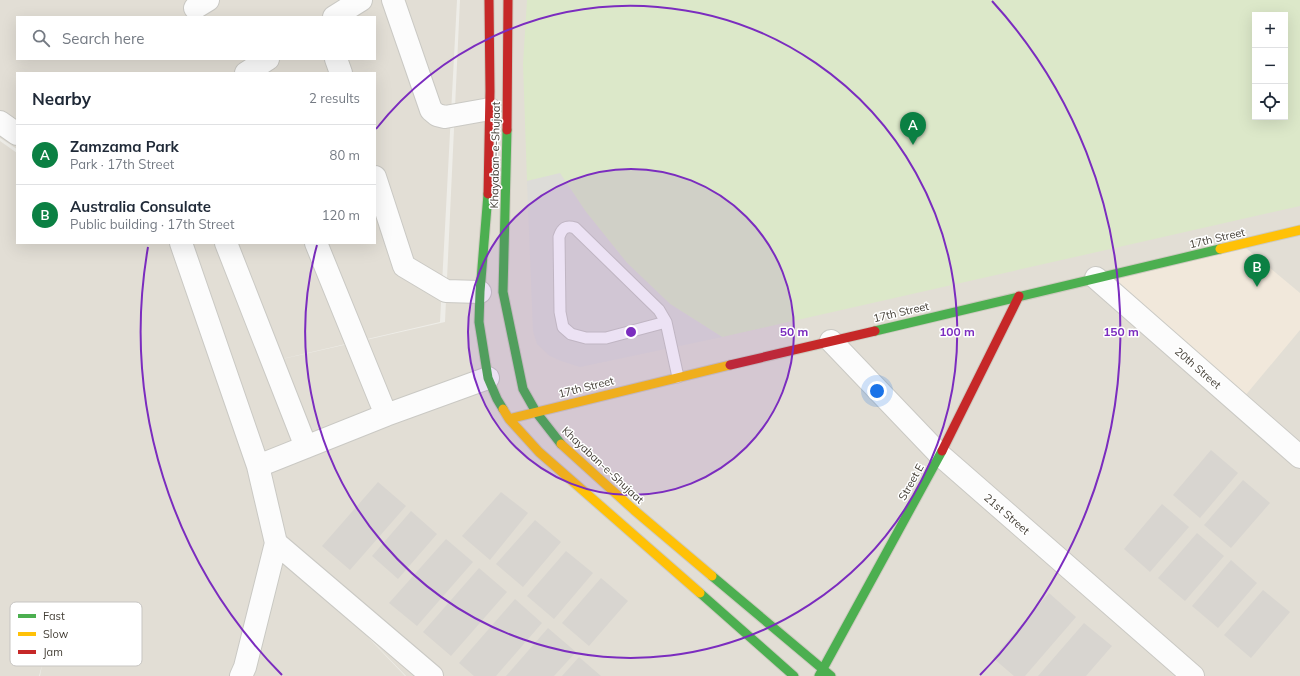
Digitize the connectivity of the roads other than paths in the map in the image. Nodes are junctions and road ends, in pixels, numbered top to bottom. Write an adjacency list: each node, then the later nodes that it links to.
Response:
1 (361, 0): 5 (street)
2 (393, 0): 10 (street)
3 (490, 0): 10 (main road, Khayaban-e-Shujaat)
4 (508, 0): 25 (main road, Khayaban-e-Shujaat)
5 (336, 16)
6 (266, 60): 8 (street)
7 (336, 60): 9 (street)
8 (248, 72)
9 (341, 72)
10 (490, 109): 19 (main road, Khayaban-e-Shujaat)
11 (0, 122): 12 (street)
12 (16, 133)
13 (376, 180): 19 (street)
14 (1300, 230): 18 (main road, 17th Street)
15 (181, 244): 31 (street)
16 (226, 244): 28 (street)
17 (316, 244): 26 (street)
18 (1096, 278): 20 (main road, 17th Street); 30 (street, 20th Street)
19 (480, 292): 24 (main road, Khayaban-e-Shujaat)
20 (1019, 296): 22 (main road, 17th Street); 29 (main road, Street E)
21 (666, 322): 21 (lane); 23 (lane)
22 (831, 340): 23 (main road, 17th Street); 29 (street, 21st Street)
23 (678, 377): 25 (main road, 17th Street)
24 (488, 378): 26 (street); 27 (main road, Khayaban-e-Shujaat)
25 (536, 412): 27 (main road, 17th Street); 33 (main road, Khayaban-e-Shujaat)
26 (386, 415): 28 (street)
27 (509, 419): 36 (main road, Khayaban-e-Shujaat)
28 (306, 447): 31 (street)
29 (940, 455): 33 (main road, Street E); 38 (street, 21st Street)
30 (1300, 457)
31 (258, 466): 32 (street)
32 (276, 543): 34 (street); 35 (street)
33 (821, 672): 37 (main road, Khayaban-e-Shujaat)
34 (241, 676)
35 (432, 676)
36 (794, 676)
37 (831, 676)
38 (1193, 676)

